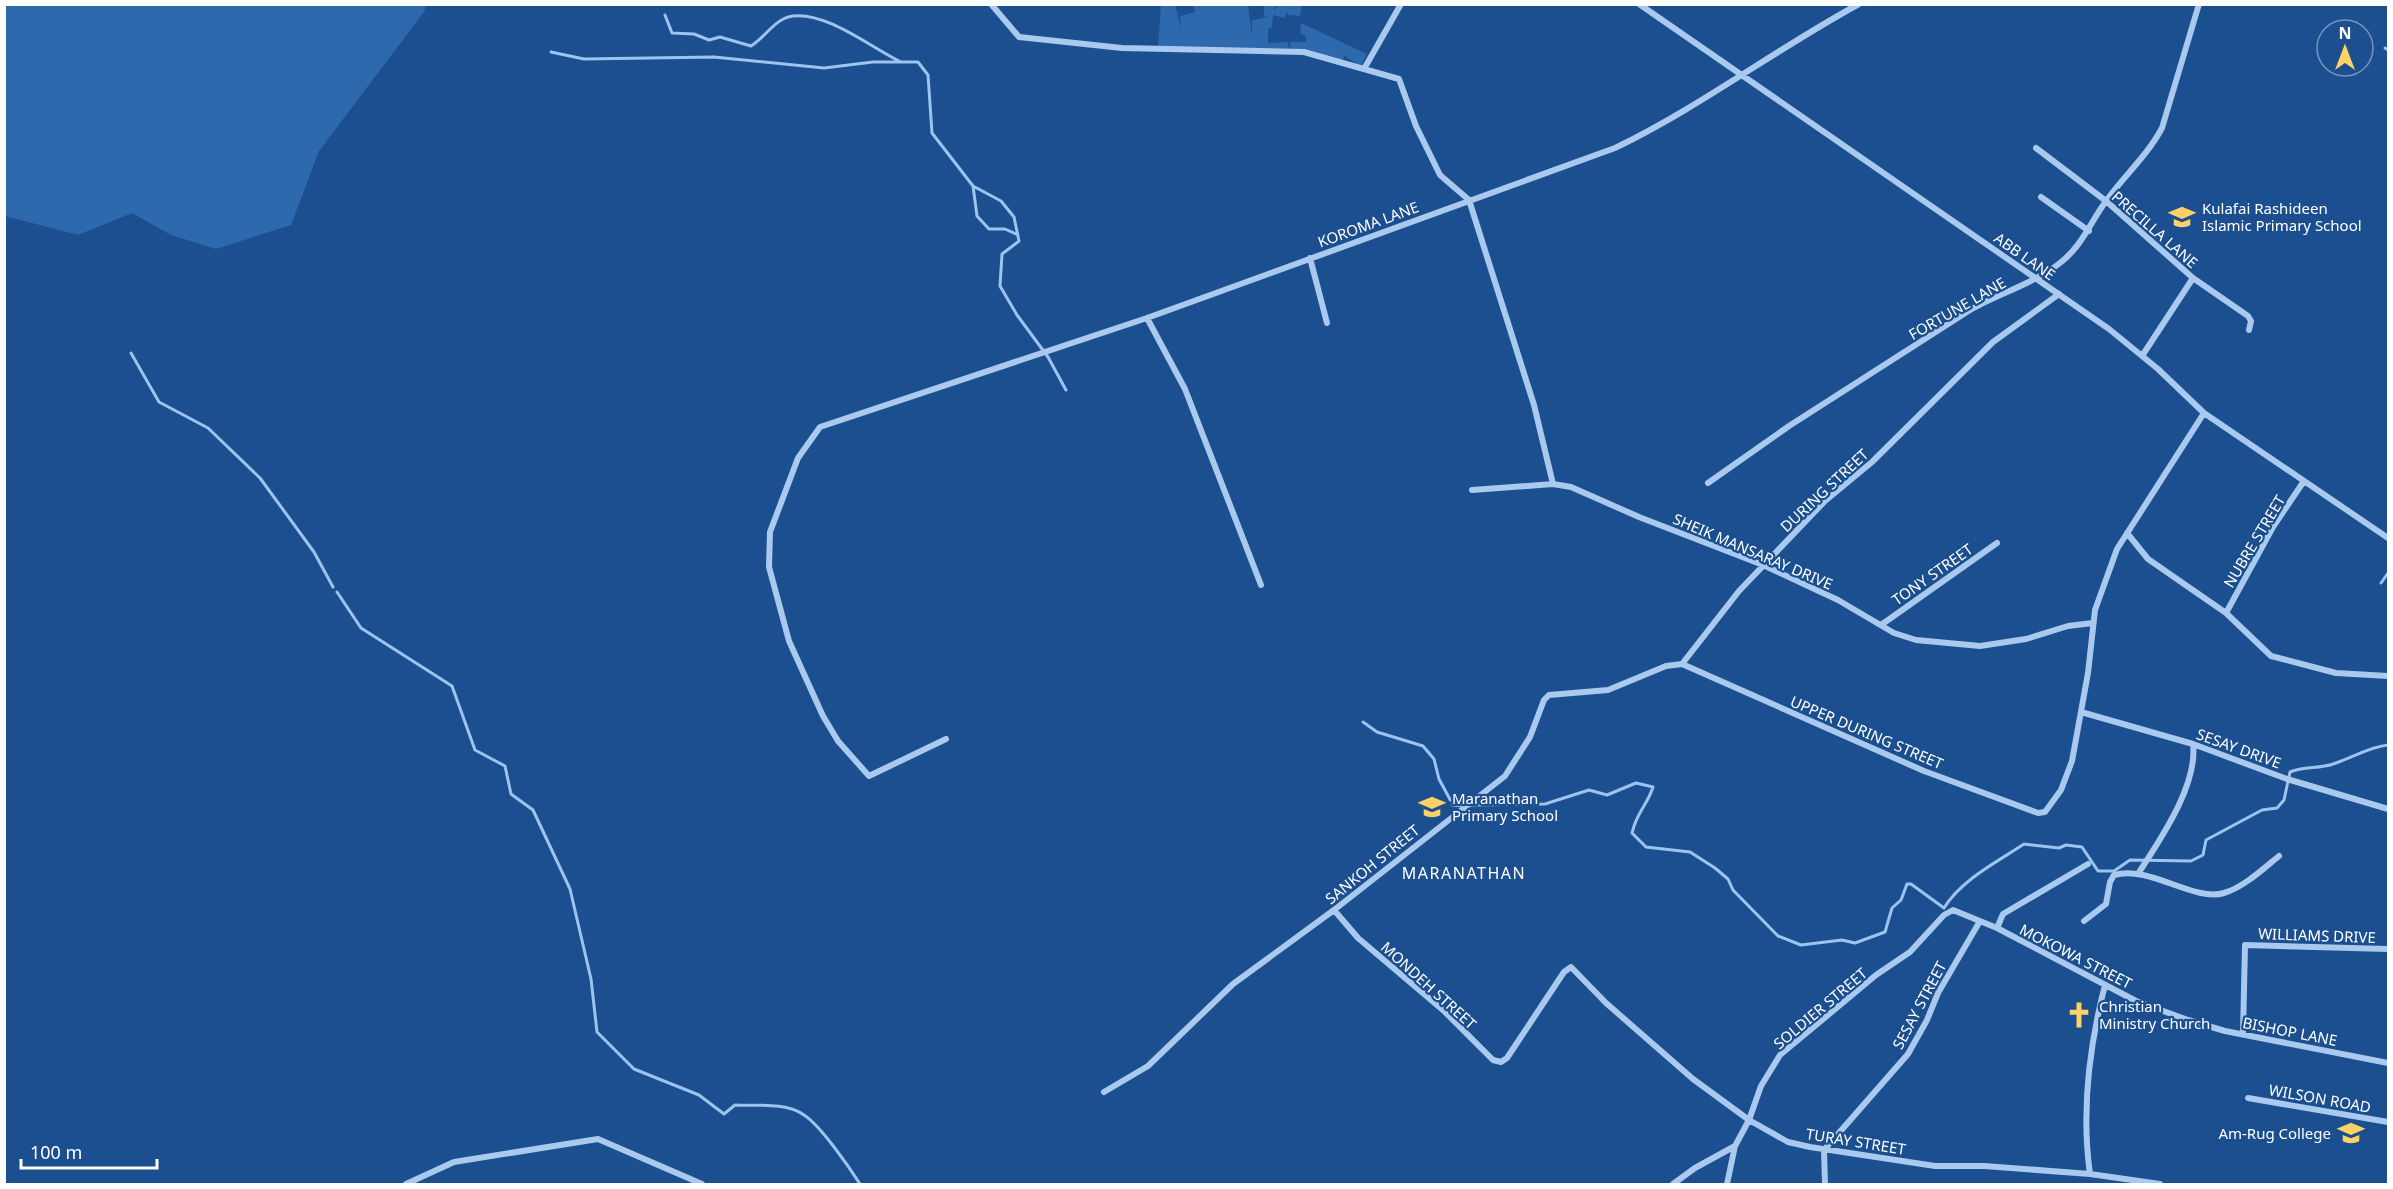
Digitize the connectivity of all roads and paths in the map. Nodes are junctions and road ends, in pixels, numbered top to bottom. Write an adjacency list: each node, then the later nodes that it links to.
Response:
1 (991, 4): 6 (street)
2 (1401, 4): 6 (street)
3 (1639, 4): 7 (street, ABB LANE)
4 (1859, 4): 7 (street, KOROMA LANE)
5 (2199, 4): 11 (street, FORTUNE LANE)
6 (1364, 69): 10 (street)
7 (1742, 75): 10 (street, KOROMA LANE); 15 (street, ABB LANE)
8 (2036, 148): 11 (street, PRECILLA LANE)
9 (2042, 197): 12 (street)
10 (1469, 200): 13 (street, KOROMA LANE); 24 (street)
11 (2106, 201): 12 (street, FORTUNE LANE); 14 (street, PRECILLA LANE)
12 (2089, 231): 15 (street, FORTUNE LANE)
13 (1310, 258): 17 (street, KOROMA LANE); 18 (street)
14 (2193, 278): 19 (street, PRECILLA LANE); 20 (street)
15 (2037, 279): 16 (street, ABB LANE); 23 (street, FORTUNE LANE)
16 (2059, 294): 20 (street, ABB LANE); 29 (street, DURING STREET)
17 (1147, 318): 30 (street); 37 (street, KOROMA LANE)
18 (1327, 323)
19 (2249, 330)
20 (2142, 356): 21 (street, ABB LANE)
21 (2204, 413): 22 (street, ABB LANE); 26 (street)
22 (2304, 481): 27 (street, ABB LANE); 31 (street, NUBRE STREET)
23 (1708, 483)
24 (1553, 484): 25 (street, SHEIK MANSARAY DRIVE); 29 (street, SHEIK MANSARAY DRIVE)
25 (1472, 490)
26 (2127, 533): 31 (street); 32 (street)
27 (2388, 538)
28 (1997, 543): 33 (street, TONY STREET)
29 (1763, 565): 33 (street, SHEIK MANSARAY DRIVE); 34 (street, DURING STREET)
30 (1261, 585)
31 (2226, 613): 35 (street)
32 (2092, 623): 33 (street, SHEIK MANSARAY DRIVE); 36 (street)
33 (1881, 626)
34 (1682, 664): 36 (street, UPPER DURING STREET); 43 (street, SANKOH STREET)
35 (2388, 676)
36 (2081, 712): 38 (street, SESAY DRIVE)
37 (946, 739)
38 (2193, 744): 39 (street, SESAY DRIVE); 42 (street)
39 (2388, 809)
40 (2279, 856): 42 (street)
41 (2088, 864): 47 (street)
42 (2138, 874): 46 (street)
43 (1334, 910): 49 (street, MONDEH STREET); 54 (street, SANKOH STREET)
44 (1953, 910): 45 (street, MOKOWA STREET); 56 (street, SOLDIER STREET)
45 (1980, 921): 47 (street, MOKOWA STREET); 59 (street, SESAY STREET)
46 (2084, 921)
47 (1997, 928): 50 (street, MOKOWA STREET)
48 (2388, 949): 52 (street, WILLIAMS DRIVE)
49 (1575, 968): 56 (street, TURAY STREET)
50 (2105, 985): 51 (street, MOKOWA STREET); 60 (street)
51 (2188, 1020): 52 (street, BISHOP LANE)
52 (2242, 1034): 53 (street, BISHOP LANE)
53 (2388, 1063)
54 (1104, 1092)
55 (2248, 1098): 57 (street, WILSON ROAD)
56 (1749, 1120): 58 (street, SOLDIER STREET); 59 (street, TURAY STREET)
57 (2388, 1122)
58 (1734, 1146): 63 (street); 64 (street, SOLDIER STREET)
59 (1824, 1150): 60 (street, TURAY STREET); 65 (street)
60 (2090, 1174): 66 (street, TURAY STREET)
61 (406, 1185): 62 (street)
62 (702, 1185)
63 (1673, 1185)
64 (1727, 1185)
65 (1825, 1185)
66 (2160, 1185)

